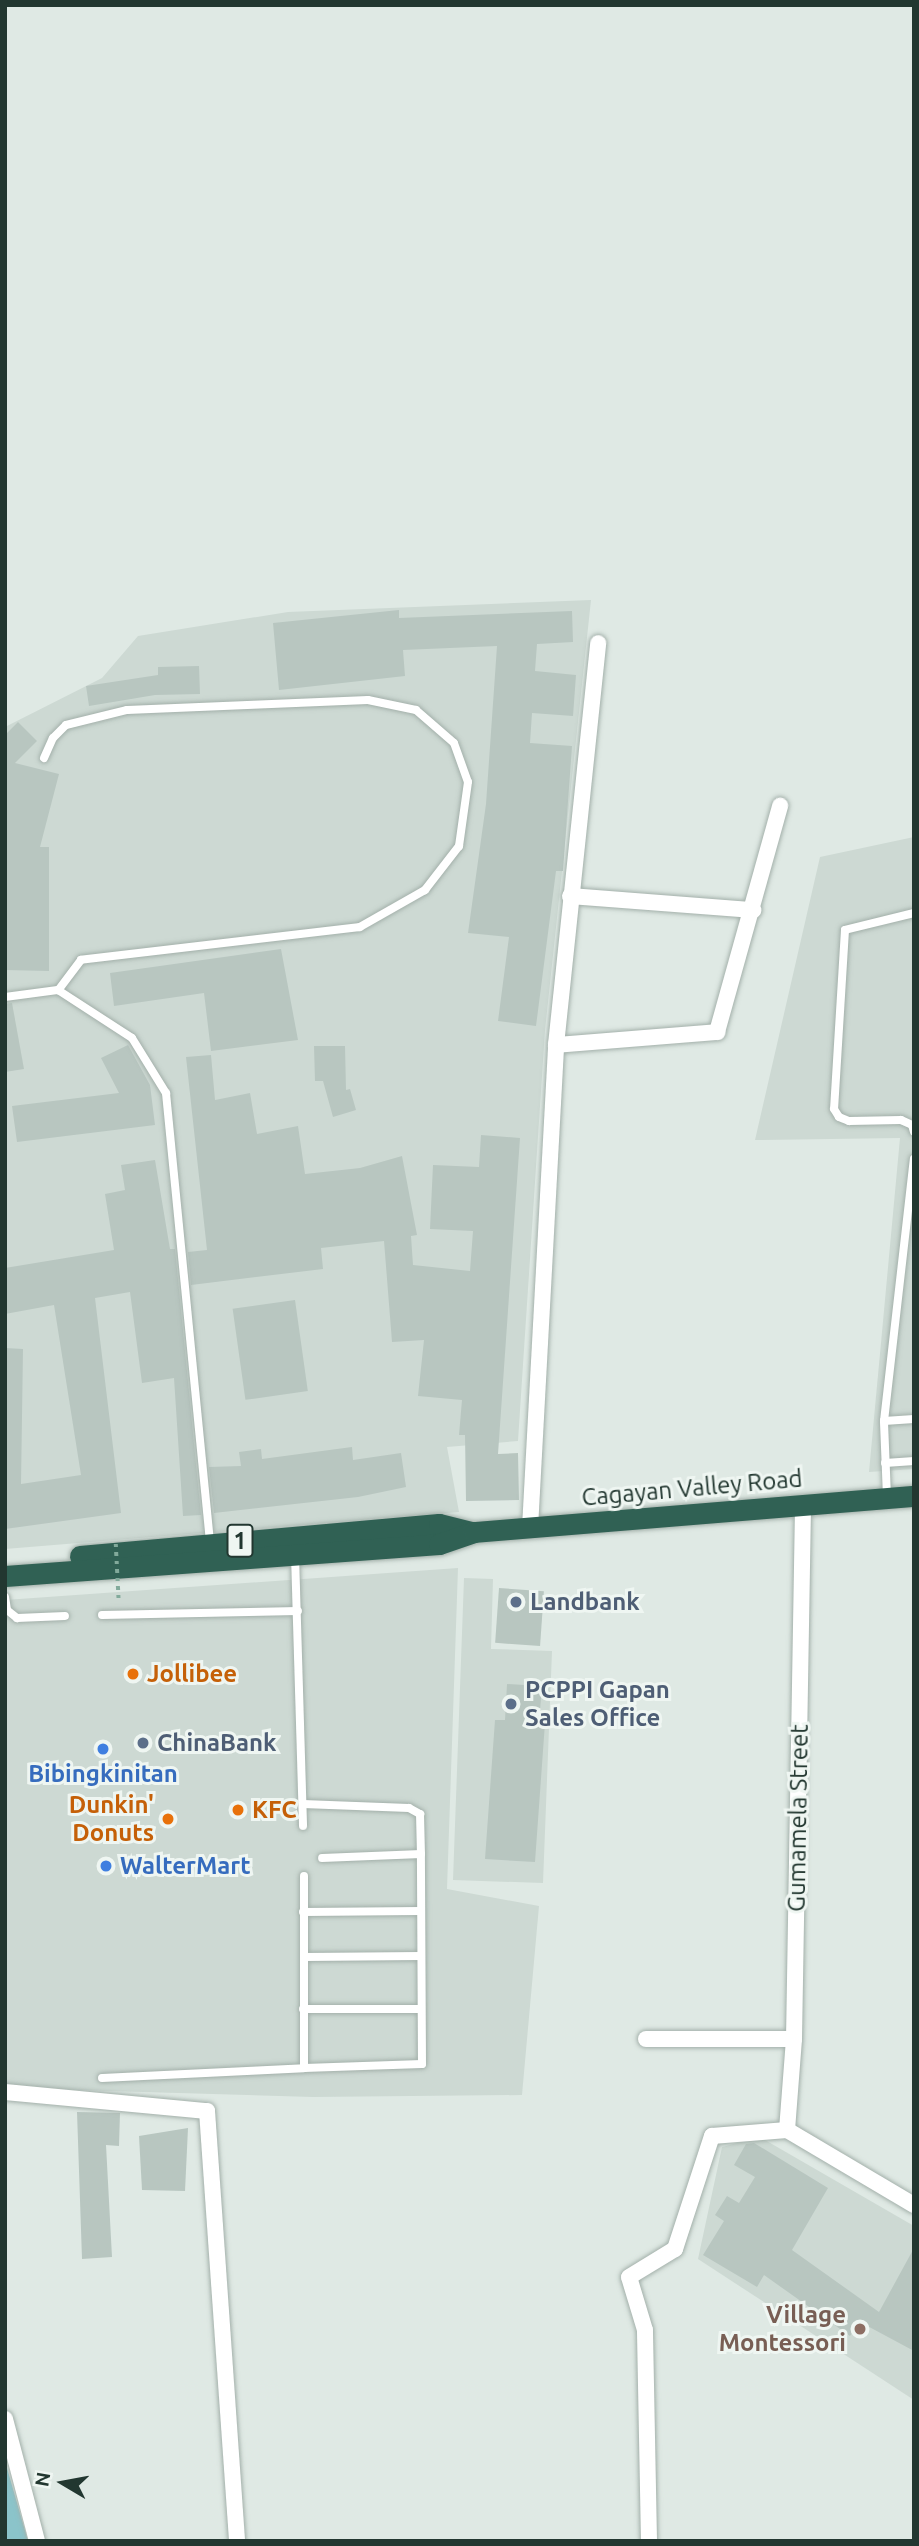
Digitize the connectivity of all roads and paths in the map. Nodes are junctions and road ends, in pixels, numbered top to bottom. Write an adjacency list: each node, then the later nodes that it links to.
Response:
1 (598, 643): 4 (street)
2 (44, 758): 7 (lane)
3 (780, 807): 5 (street)
4 (570, 895): 5 (street); 9 (street)
5 (753, 910): 9 (street)
6 (914, 913): 10 (lane)
7 (58, 990): 8 (lane); 20 (lane)
8 (5, 997)
9 (556, 1045): 19 (street)
10 (914, 1132)
11 (914, 1159): 13 (lane)
12 (914, 1419): 13 (lane)
13 (884, 1421): 15 (lane)
14 (914, 1461): 15 (lane)
15 (886, 1463): 17 (lane)
16 (914, 1496): 17 (highway, Cagayan Valley Road / 1)
17 (887, 1499): 18 (highway, Cagayan Valley Road / 1)
18 (803, 1506): 19 (highway, Cagayan Valley Road / 1); 42 (street, Gumamela Street)
19 (530, 1528): 22 (highway, Cagayan Valley Road / 1)
20 (210, 1543): 22 (highway, Cagayan Valley Road / 1); 23 (highway, Cagayan Valley Road / 1)
21 (116, 1544): 26 (path, bridge)
22 (295, 1545): 24 (highway, Cagayan Valley Road / 1); 27 (lane)
23 (5, 1562)
24 (5, 1576)
25 (5, 1597): 29 (lane)
26 (119, 1603)
27 (298, 1611): 28 (lane); 30 (lane)
28 (102, 1615)
29 (65, 1616)
30 (303, 1804): 31 (lane); 32 (lane)
31 (303, 1826)
32 (421, 1854): 33 (lane); 35 (lane)
33 (322, 1858)
34 (303, 1876): 36 (lane)
35 (421, 1911): 36 (lane); 38 (lane)
36 (303, 1912): 37 (lane)
37 (304, 1956): 38 (lane); 39 (lane)
38 (421, 1956): 40 (lane)
39 (303, 2009): 40 (lane); 43 (lane)
40 (421, 2009): 43 (lane)
41 (646, 2039): 42 (street)
42 (794, 2039): 46 (street, Gumamela Street)
43 (304, 2068): 44 (lane)
44 (102, 2078)
45 (5, 2092): 50 (street)
46 (787, 2130): 47 (street); 51 (street)
47 (914, 2205)
48 (5, 2419): 49 (street)
49 (37, 2541)
50 (237, 2541)
51 (649, 2541)

